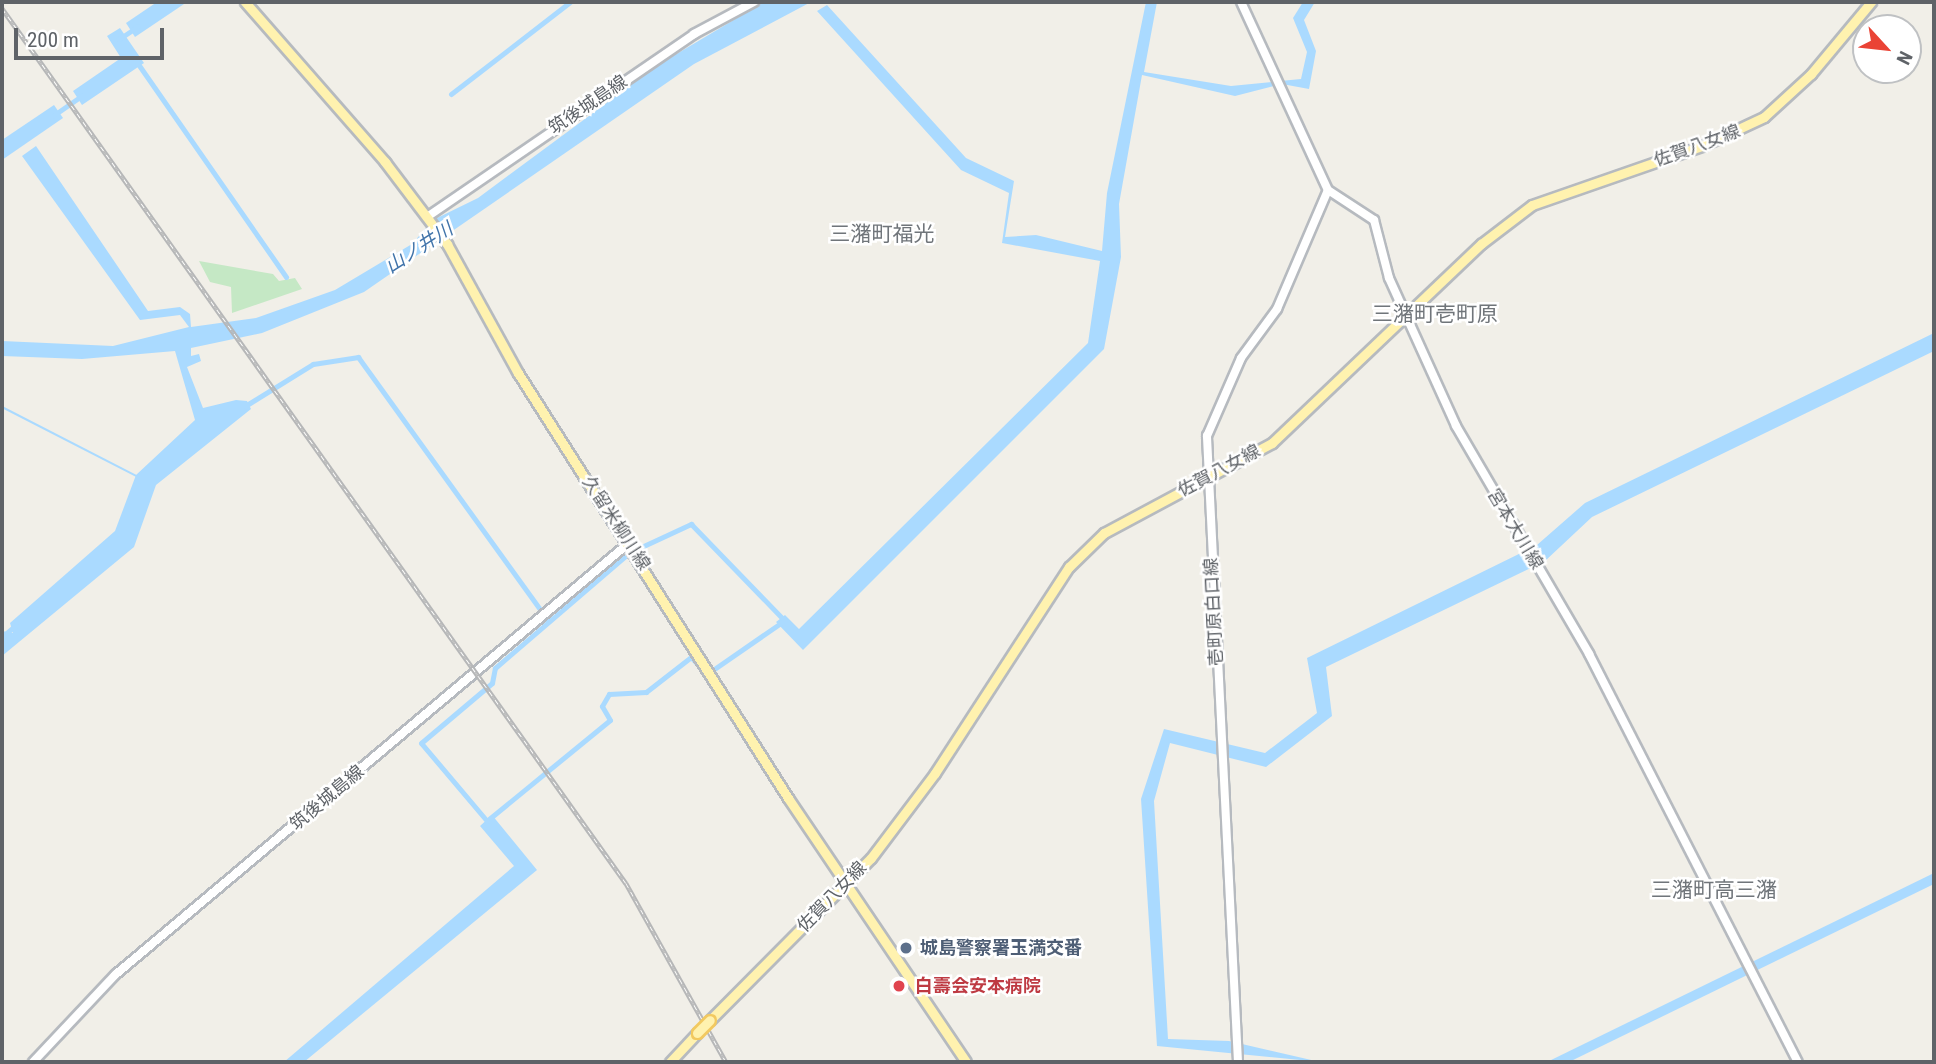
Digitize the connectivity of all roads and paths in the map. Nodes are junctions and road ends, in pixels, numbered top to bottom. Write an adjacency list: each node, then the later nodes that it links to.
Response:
1 (245, 2): 6 (main road, 久留米柳川線)
2 (754, 2): 6 (main road, 筑後城島線)
3 (1241, 2): 5 (main road)
4 (1871, 2): 7 (main road, 佐賀八女線)
5 (1328, 190): 7 (main road, 宮本大川線); 8 (main road, 壱町原白口線)
6 (428, 218): 9 (main road, 久留米柳川線)
7 (1405, 318): 8 (main road, 佐賀八女線); 15 (main road, 宮本大川線)
8 (1207, 481): 10 (main road, 佐賀八女線); 11 (main road, 壱町原白口線)
9 (629, 543): 10 (main road, 久留米柳川線); 12 (main road, 筑後城島線)
10 (844, 886): 13 (main road, 佐賀八女線, bridge); 14 (main road, 久留米柳川線)
11 (1238, 1058)
12 (33, 1062)
13 (670, 1062)
14 (967, 1062)
15 (1797, 1062)

